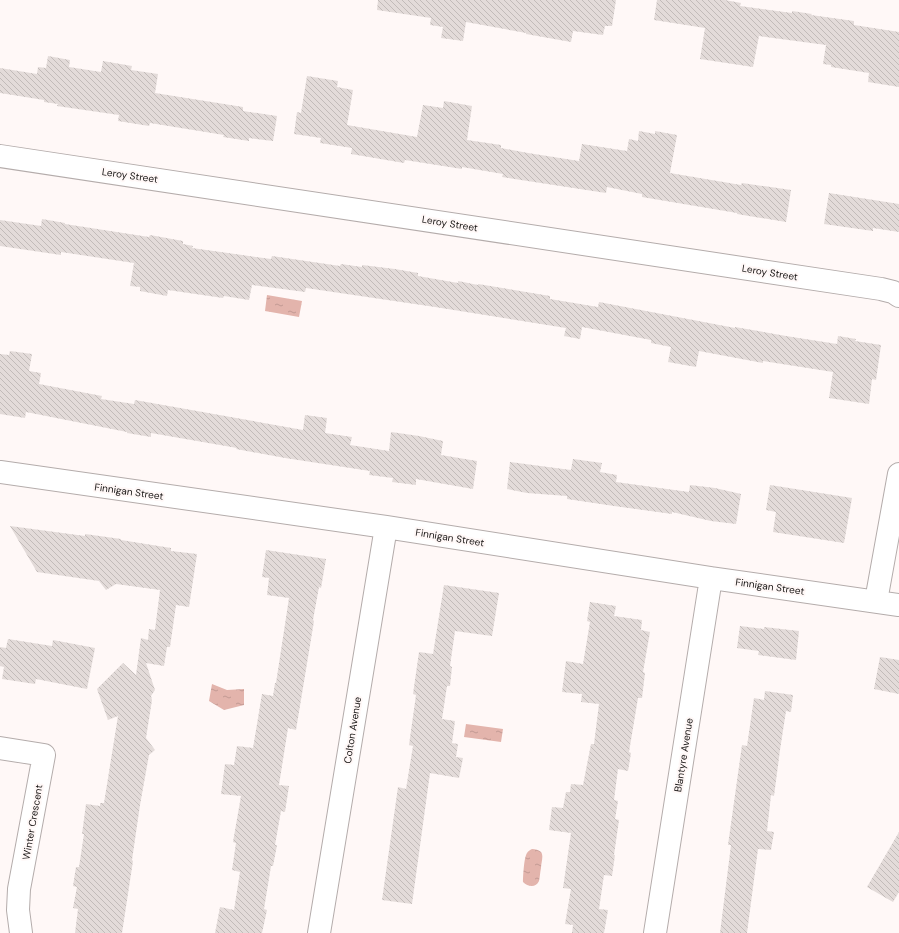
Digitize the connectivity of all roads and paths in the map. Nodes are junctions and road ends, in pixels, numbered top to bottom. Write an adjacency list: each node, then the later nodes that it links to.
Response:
1 (0, 156): 2 (street, Leroy Street)
2 (899, 296)
3 (0, 472): 5 (street, Finnigan Street)
4 (899, 474): 7 (street)
5 (386, 527): 6 (street, Finnigan Street); 11 (street, Colton Avenue)
6 (711, 578): 7 (street, Finnigan Street); 12 (street, Blantyre Avenue)
7 (876, 601): 8 (street, Finnigan Street)
8 (899, 605)
9 (0, 748): 10 (street, Winter Crescent)
10 (21, 933)
11 (319, 933)
12 (655, 933)

